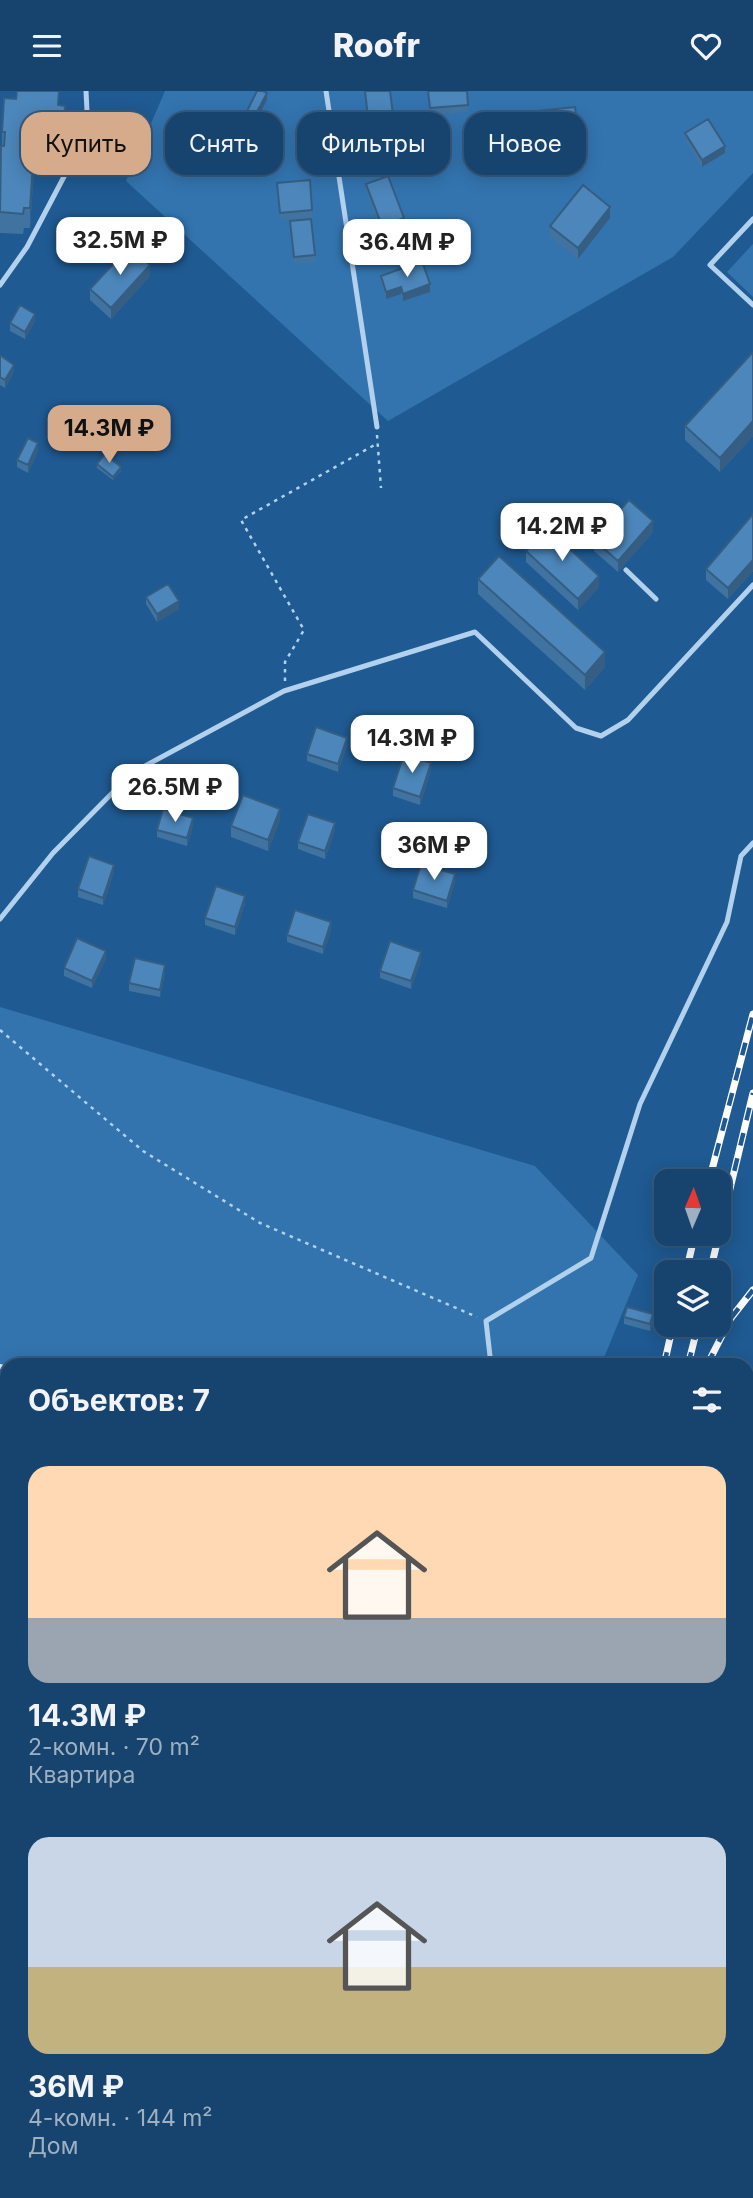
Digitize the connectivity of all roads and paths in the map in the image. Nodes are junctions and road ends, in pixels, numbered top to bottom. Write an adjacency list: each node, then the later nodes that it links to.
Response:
1 (86, 91): 4 (lane)
2 (326, 91): 6 (lane)
3 (753, 219): 5 (lane)
4 (0, 285)
5 (753, 305)
6 (377, 427): 7 (path)
7 (378, 443): 8 (path); 12 (path)
8 (381, 488)
9 (626, 570): 11 (lane)
10 (753, 585): 12 (lane)
11 (656, 599)
12 (284, 691): 14 (lane)
13 (753, 843): 16 (lane)
14 (0, 919)
15 (0, 1030): 16 (path)
16 (486, 1321): 17 (lane)
17 (490, 1358)

